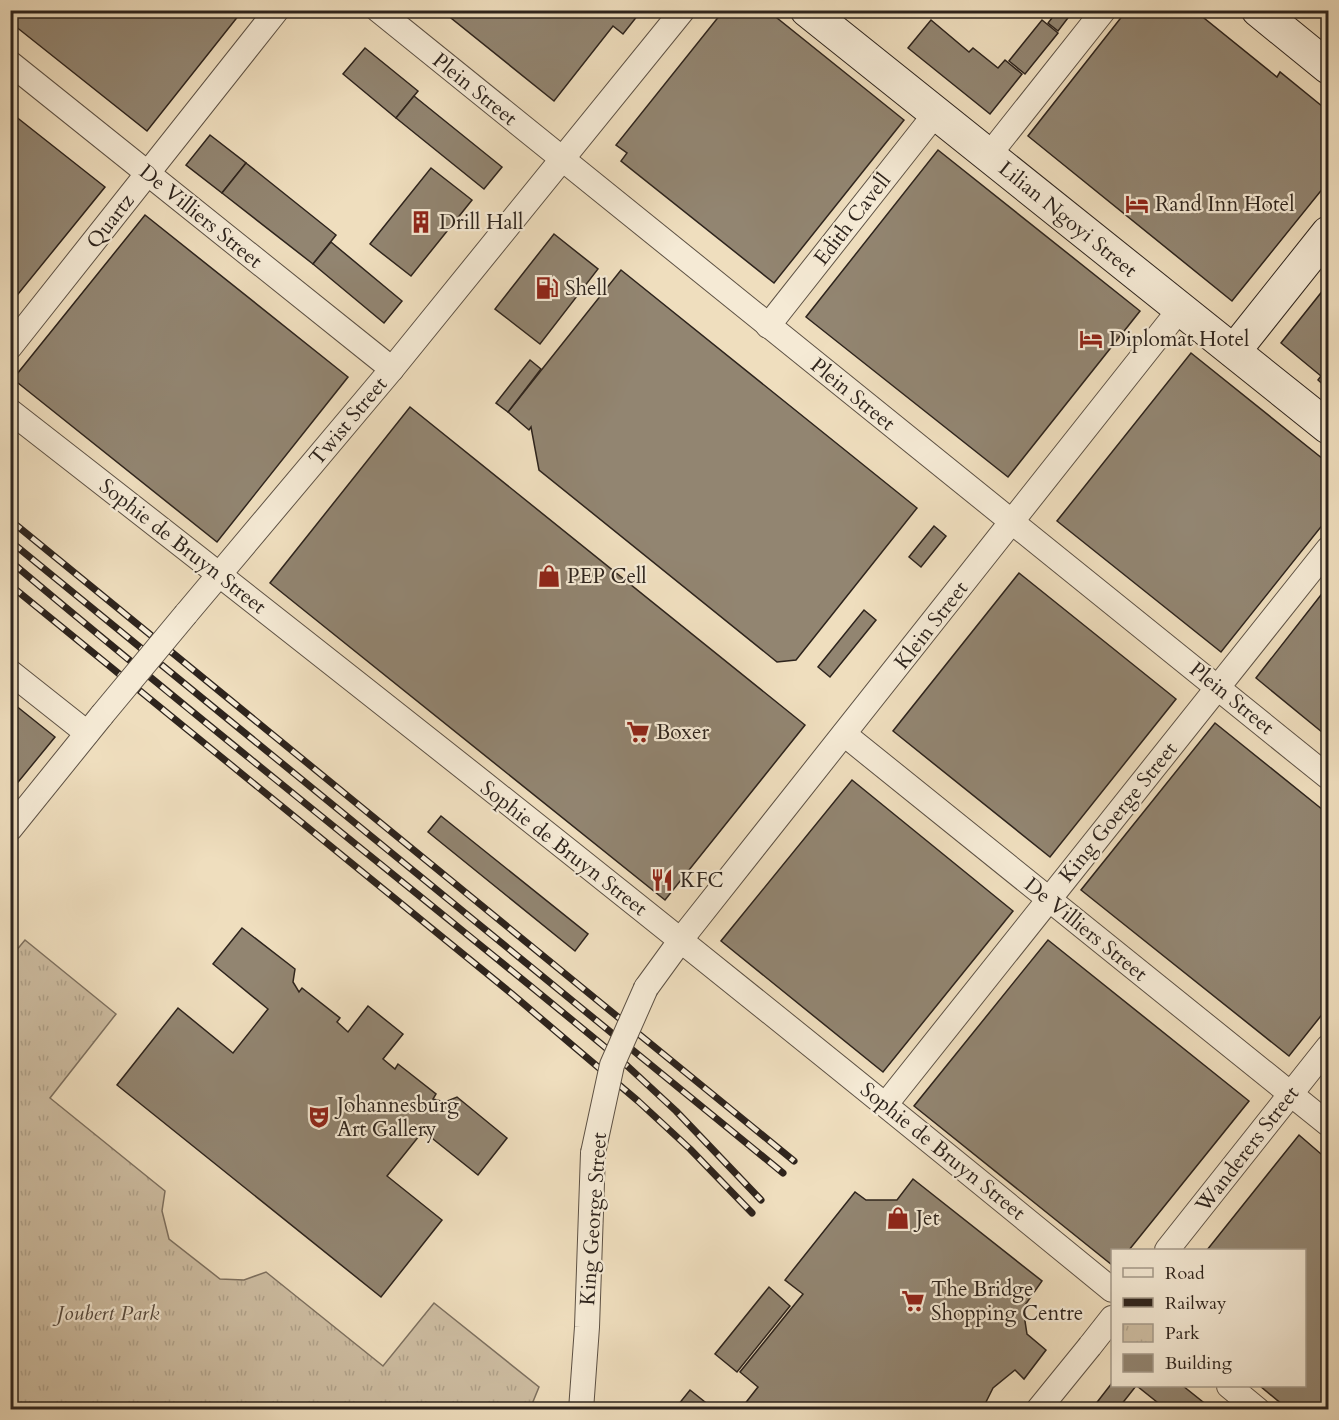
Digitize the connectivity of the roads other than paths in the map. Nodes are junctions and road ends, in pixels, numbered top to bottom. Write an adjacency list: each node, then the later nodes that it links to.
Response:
1 (277, 10): 12 (street, Quartz)
2 (378, 10): 11 (street, Plein Street)
3 (683, 10): 11 (street, Twist Street)
4 (807, 10): 9 (street, Lilian Ngoyi Street)
5 (1104, 10): 10 (street)
6 (1258, 10): 8 (street)
7 (10, 63): 12 (street, De Villiers Street)
8 (1329, 67)
9 (936, 113): 10 (street, Lilian Ngoyi Street); 15 (street, Edith Cavell)
10 (989, 155): 14 (street, Lilian Ngoyi Street)
11 (561, 159): 15 (street, Plein Street); 18 (street, Twist Street)
12 (148, 173): 16 (street, Quartz); 18 (street, De Villiers Street)
13 (1329, 233): 17 (street)
14 (1180, 309): 17 (street, Lilian Ngoyi Street); 21 (street, Klein Street)
15 (768, 326): 21 (street, Plein Street)
16 (10, 347)
17 (1234, 351): 20 (street, Lilian Ngoyi Street)
18 (392, 369): 23 (street, Twist Street)
19 (10, 411): 23 (street, Sophie de Bruyn Street)
20 (1329, 427)
21 (1013, 522): 25 (street, Plein Street); 27 (street, Klein Street)
22 (1329, 549): 25 (street, King Goerge Street)
23 (220, 575): 26 (street, Twist Street, bridge); 31 (street, Sophie de Bruyn Street)
24 (10, 672): 26 (street)
25 (1218, 687): 28 (street, Plein Street); 30 (street, King Goerge Street)
26 (87, 734): 29 (street, Twist Street)
27 (844, 734): 30 (street, De Villiers Street); 31 (street, Klein Street)
28 (1329, 777)
29 (10, 829)
30 (1049, 899): 33 (street, De Villiers Street); 34 (street, King Goerge Street)
31 (681, 941): 34 (street, Sophie de Bruyn Street); 40 (street, King George Street, bridge)
32 (1329, 1047): 33 (street, Wanderers Street)
33 (1291, 1094): 35 (street, De Villiers Street); 36 (street, Wanderers Street)
34 (886, 1104): 37 (street, Sophie de Bruyn Street)
35 (1329, 1124)
36 (1169, 1249)
37 (1111, 1288)
38 (1111, 1320): 41 (street, bridge)
39 (1230, 1387): 42 (street)
40 (581, 1410)
41 (1038, 1410)
42 (1258, 1410)

